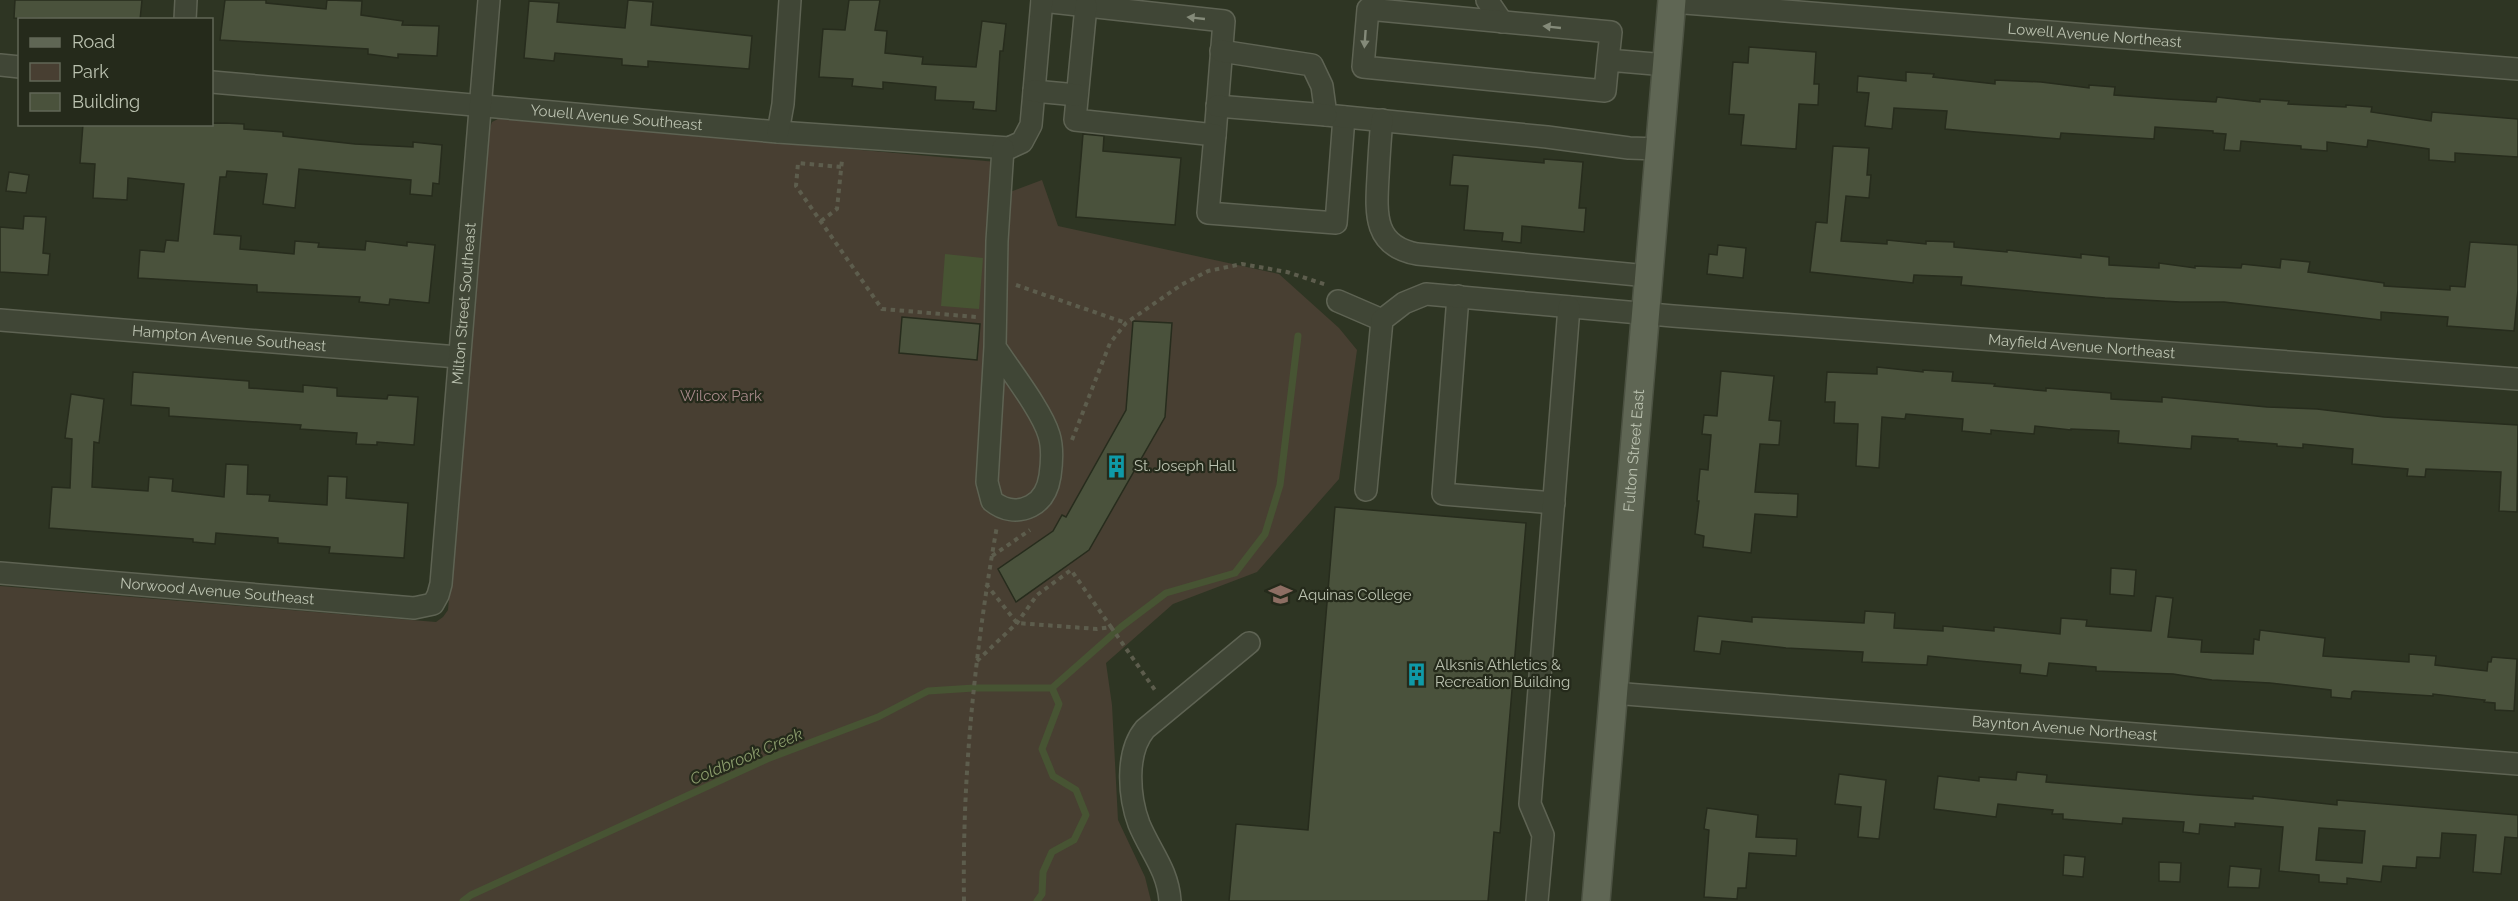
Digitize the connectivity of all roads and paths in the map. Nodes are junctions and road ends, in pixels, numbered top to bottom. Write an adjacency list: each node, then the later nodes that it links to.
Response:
1 (186, 0): 9 (street)
2 (489, 0): 20 (street, Milton Street Southeast)
3 (790, 0): 24 (street)
4 (1487, 0): 10 (street)
5 (1042, 1): 7 (street); 18 (street)
6 (1672, 1): 14 (main road, Fulton Street East); 16 (street, Lowell Avenue Northeast)
7 (1086, 6): 11 (street, one-way to 7); 19 (street)
8 (1406, 6): 10 (street); 12 (street, one-way to 12)
9 (184, 18)
10 (1502, 22): 12 (street, one-way to 10)
11 (1221, 51): 21 (street); 22 (street)
12 (1608, 60): 14 (street)
13 (0, 65): 15 (street)
14 (1666, 65): 27 (main road, Fulton Street East)
15 (18, 67)
16 (2518, 69)
17 (213, 82): 20 (street, Youell Avenue Southeast)
18 (1034, 91): 19 (street); 26 (street)
19 (1077, 95): 25 (street)
20 (479, 105): 24 (street, Youell Avenue Southeast); 42 (street, Milton Street Southeast)
21 (1217, 106): 22 (street); 25 (street)
22 (1335, 116): 23 (street); 25 (street)
23 (1382, 120): 27 (street); 31 (street)
24 (778, 132): 26 (street, Youell Avenue Southeast)
25 (1215, 135)
26 (1013, 145): 32 (street)
27 (1659, 149): 31 (main road, Fulton Street East)
28 (842, 160): 29 (path)
29 (841, 167): 30 (path); 30 (path)
30 (821, 221): 37 (path)
31 (1648, 276): 36 (main road, Fulton Street East)
32 (995, 278): 37 (street); 40 (path)
33 (1335, 294): 39 (street); 40 (path)
34 (1458, 296): 35 (street, Mayfield Avenue Northeast); 39 (street, Mayfield Avenue Northeast); 46 (street)
35 (1569, 307): 36 (street, Mayfield Avenue Northeast); 46 (street)
36 (1645, 314): 43 (street, Mayfield Avenue Northeast); 57 (main road, Fulton Street East)
37 (996, 319): 41 (street)
38 (0, 320): 42 (street, Hampton Avenue Southeast)
39 (1382, 320): 45 (street)
40 (1126, 323): 44 (path)
41 (995, 347): 47 (street); 48 (street)
42 (458, 357): 52 (street, Milton Street Southeast)
43 (2518, 380)
44 (1070, 447)
45 (1366, 490)
46 (1554, 504): 62 (street)
47 (1033, 505): 48 (street); 49 (path)
48 (1000, 507): 49 (path)
49 (991, 556): 51 (path)
50 (0, 573): 52 (street, Norwood Avenue Southeast)
51 (986, 584): 53 (path); 56 (path)
52 (433, 604)
53 (1017, 623): 54 (path); 54 (path); 56 (path)
54 (1111, 627): 58 (path)
55 (1249, 643): 58 (street)
56 (976, 662): 60 (path)
57 (1613, 693): 59 (street, Baynton Avenue Northeast); 63 (main road, Fulton Street East)
58 (1169, 709): 61 (street)
59 (2518, 764)
60 (964, 901)
61 (1170, 901)
62 (1537, 901)
63 (1596, 901)

